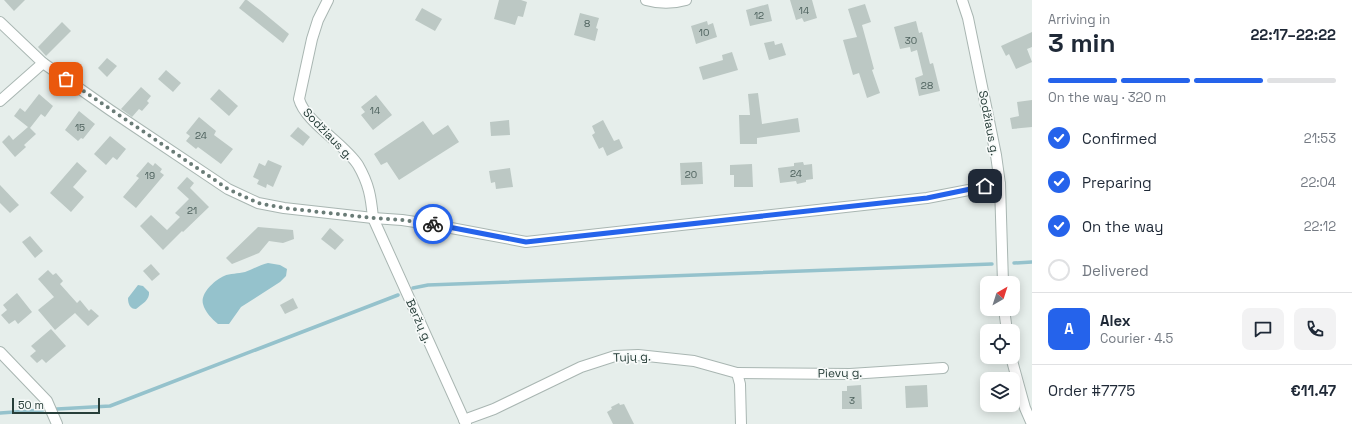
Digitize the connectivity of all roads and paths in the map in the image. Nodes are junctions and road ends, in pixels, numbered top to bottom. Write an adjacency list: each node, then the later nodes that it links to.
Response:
1 (328, 0): 9 (street, Sodžiaus g.)
2 (646, 0): 3 (street)
3 (686, 0)
4 (962, 0): 8 (street, Sodžiaus g.)
5 (0, 22): 6 (street)
6 (43, 63): 7 (street); 9 (street)
7 (0, 102)
8 (1000, 184): 9 (street); 10 (street)
9 (373, 218): 15 (street, Beržų g.)
10 (1003, 276)
11 (0, 352): 16 (street)
12 (1013, 364): 18 (street)
13 (943, 368): 14 (street, Pievų g.)
14 (737, 373): 15 (street, Tujų g.); 17 (street)
15 (465, 422)
16 (57, 424)
17 (741, 424)
18 (1032, 424)

